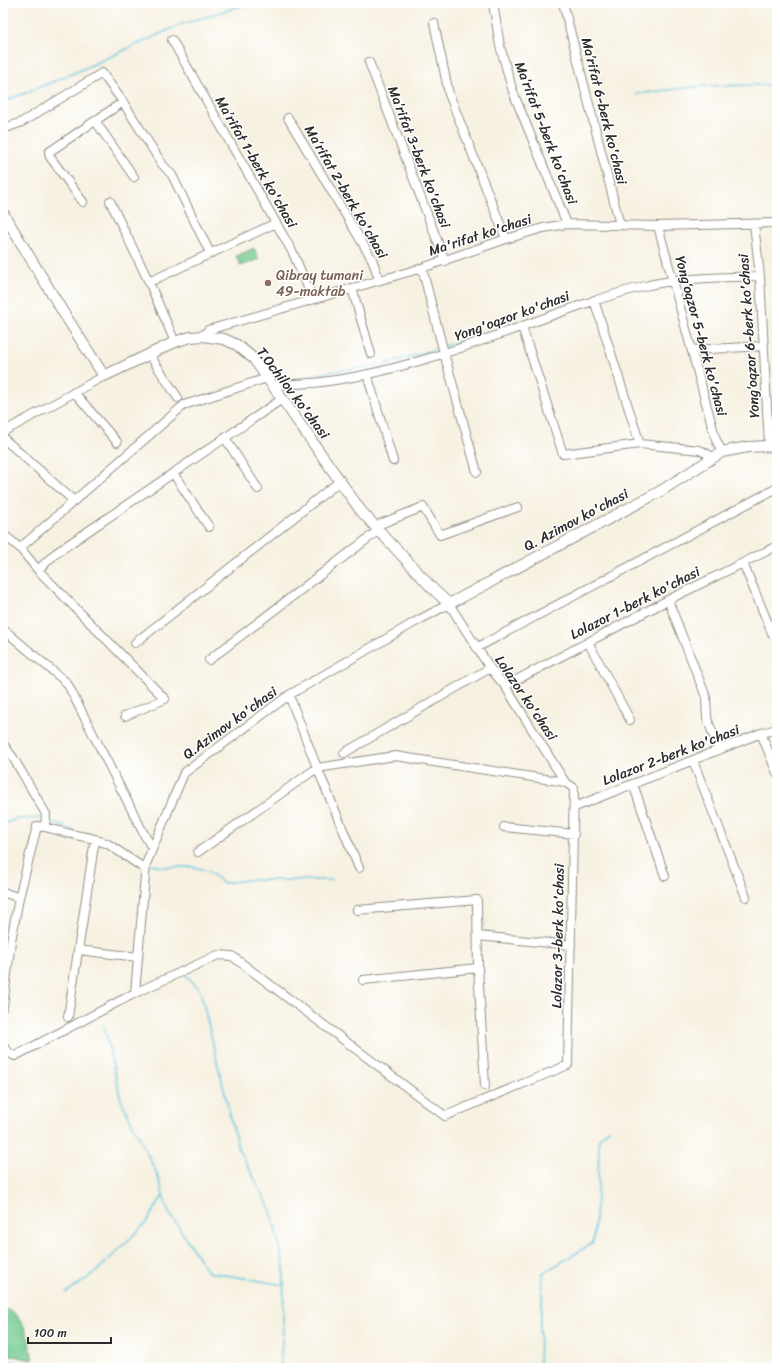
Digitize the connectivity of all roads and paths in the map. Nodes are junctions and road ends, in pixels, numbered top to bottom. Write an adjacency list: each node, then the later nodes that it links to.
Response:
1 (493, 3): 16 (street, Ma’rifat 5-berk ko'chasi)
2 (563, 3): 18 (street, Ma’rifat 6-berk ko'chasi)
3 (434, 23): 20 (street)
4 (172, 40): 15 (street, Ma’rifat 1-berk ko'chasi)
5 (369, 62): 22 (street, Ma’rifat 3-berk ko'chasi)
6 (123, 102): 8 (street); 9 (street); 21 (street)
7 (288, 118): 25 (street, Ma’rifat 2-berk ko'chasi)
8 (96, 122): 10 (street); 12 (street)
9 (3, 129)
10 (134, 176)
11 (110, 201): 27 (street)
12 (83, 202)
13 (3, 213): 40 (main road)
14 (777, 222): 17 (street, Ma'rifat ko'chasi)
15 (276, 223): 21 (street); 29 (street, Ma’rifat 1-berk ko'chasi)
16 (567, 224): 18 (street, Ma'rifat ko'chasi); 20 (street, Ma'rifat ko'chasi)
17 (754, 224): 19 (street, Ma'rifat ko'chasi); 24 (street, Yong‘oqzor 6-berk ko'chasi)
18 (620, 225): 19 (street, Ma'rifat ko'chasi)
19 (658, 226): 26 (street, Yong‘oqzor 5-berk ko'chasi)
20 (506, 239): 22 (street, Ma'rifat ko'chasi)
21 (210, 253): 27 (street)
22 (445, 261): 23 (street, Ma'rifat ko'chasi)
23 (422, 268): 25 (street, Ma'rifat ko'chasi); 38 (street)
24 (760, 276): 26 (street, Yong'oqzor ko'chasi); 34 (street, Yong‘oqzor 6-berk ko'chasi)
25 (379, 279): 28 (street, Ma'rifat ko'chasi)
26 (673, 280): 30 (street, Yong'oqzor ko'chasi); 35 (street, Yong‘oqzor 5-berk ko'chasi)
27 (149, 282): 33 (street)
28 (352, 288): 29 (street, Ma'rifat ko'chasi); 37 (street)
29 (313, 299): 32 (street, Ma'rifat ko'chasi)
30 (594, 300): 31 (street, Yong'oqzor ko'chasi); 49 (street)
31 (522, 327): 38 (street, Yong'oqzor ko'chasi); 49 (street)
32 (203, 336): 33 (main road, T.Ochilov ko'chasi); 41 (main road, T.Ochilov ko'chasi)
33 (175, 342): 36 (main road, T.Ochilov ko'chasi)
34 (764, 346): 35 (street); 50 (street, Yong‘oqzor 6-berk ko'chasi)
35 (692, 350): 51 (street, Yong‘oqzor 5-berk ko'chasi)
36 (149, 354): 40 (main road, T.Ochilov ko'chasi); 43 (street)
37 (371, 354)
38 (444, 354): 39 (street, Yong'oqzor ko'chasi); 53 (street)
39 (367, 374): 41 (street, Yong'oqzor ko'chasi); 52 (street)
40 (104, 376): 42 (street)
41 (270, 381): 44 (main road, T.Ochilov ko'chasi); 58 (street, Yong'oqzor ko'chasi)
42 (74, 392): 45 (street); 48 (street)
43 (178, 398)
44 (282, 399): 47 (street); 55 (main road, T.Ochilov ko'chasi)
45 (3, 432)
46 (3, 438): 58 (street)
47 (224, 438): 54 (street); 57 (street)
48 (117, 442)
49 (640, 444): 51 (street)
50 (773, 447): 51 (main road)
51 (718, 454): 68 (main road, Q. Azimov ko'chasi)
52 (392, 461)
53 (477, 472)
54 (173, 473): 60 (street); 66 (street)
55 (340, 481): 61 (main road, T.Ochilov ko'chasi); 72 (street)
56 (777, 488): 73 (street)
57 (258, 489)
58 (74, 501): 64 (street, Yong'oqzor ko'chasi)
59 (518, 507): 61 (street)
60 (209, 527)
61 (377, 528): 68 (main road, T.Ochilov ko'chasi); 74 (street)
62 (3, 534): 64 (street)
63 (777, 546): 65 (street, Lolazor 1-berk ko'chasi)
64 (20, 548): 66 (street)
65 (743, 563): 67 (street, Lolazor 1-berk ko'chasi); 70 (street)
66 (38, 570): 78 (street)
67 (668, 600): 71 (street, Lolazor 1-berk ko'chasi); 83 (street)
68 (449, 604): 73 (street, Lolazor ko'chasi); 77 (street, Q.Azimov ko'chasi)
69 (3, 629): 95 (street)
70 (772, 633)
71 (588, 642): 76 (street, Lolazor 1-berk ko'chasi); 79 (street)
72 (135, 643)
73 (478, 647): 75 (street, Lolazor ko'chasi)
74 (209, 660)
75 (490, 668): 76 (street, Lolazor ko'chasi); 84 (street)
76 (505, 686): 88 (street, Lolazor ko'chasi)
77 (289, 696): 86 (street); 95 (street, Q.Azimov ko'chasi)
78 (125, 716)
79 (630, 720)
80 (777, 729): 81 (street, Lolazor 2-berk ko'chasi)
81 (762, 733): 83 (street, Lolazor 2-berk ko'chasi); 87 (street)
82 (3, 744): 91 (street)
83 (719, 750): 85 (street, Lolazor 2-berk ko'chasi)
84 (344, 753)
85 (693, 761): 89 (street, Lolazor 2-berk ko'chasi); 101 (street)
86 (318, 768): 88 (street); 96 (street); 97 (street)
87 (777, 773)
88 (565, 782): 90 (street, Lolazor ko'chasi)
89 (633, 784): 90 (street, Lolazor 2-berk ko'chasi); 99 (street)
90 (574, 807): 93 (street, Lolazor 3-berk ko'chasi)
91 (45, 827): 94 (street); 102 (street)
92 (504, 827): 93 (street)
93 (574, 834): 105 (street, Lolazor 3-berk ko'chasi)
94 (95, 839): 98 (street); 106 (street)
95 (152, 848): 98 (street, Q.Azimov ko'chasi)
96 (198, 852)
97 (359, 868)
98 (145, 870): 107 (street, Q.Azimov ko'chasi)
99 (665, 876)
100 (3, 892): 102 (street)
101 (746, 897)
102 (19, 898): 111 (street)
103 (358, 910): 104 (street)
104 (478, 936): 105 (street); 108 (street)
105 (571, 945): 110 (street, Lolazor 3-berk ko'chasi)
106 (78, 950): 107 (street); 112 (street)
107 (138, 957): 110 (street, Q.Azimov ko'chasi)
108 (478, 968): 109 (street); 114 (street)
109 (363, 980)
110 (134, 993): 113 (street)
111 (3, 1007)
112 (68, 1017)
113 (3, 1046)
114 (485, 1086)

